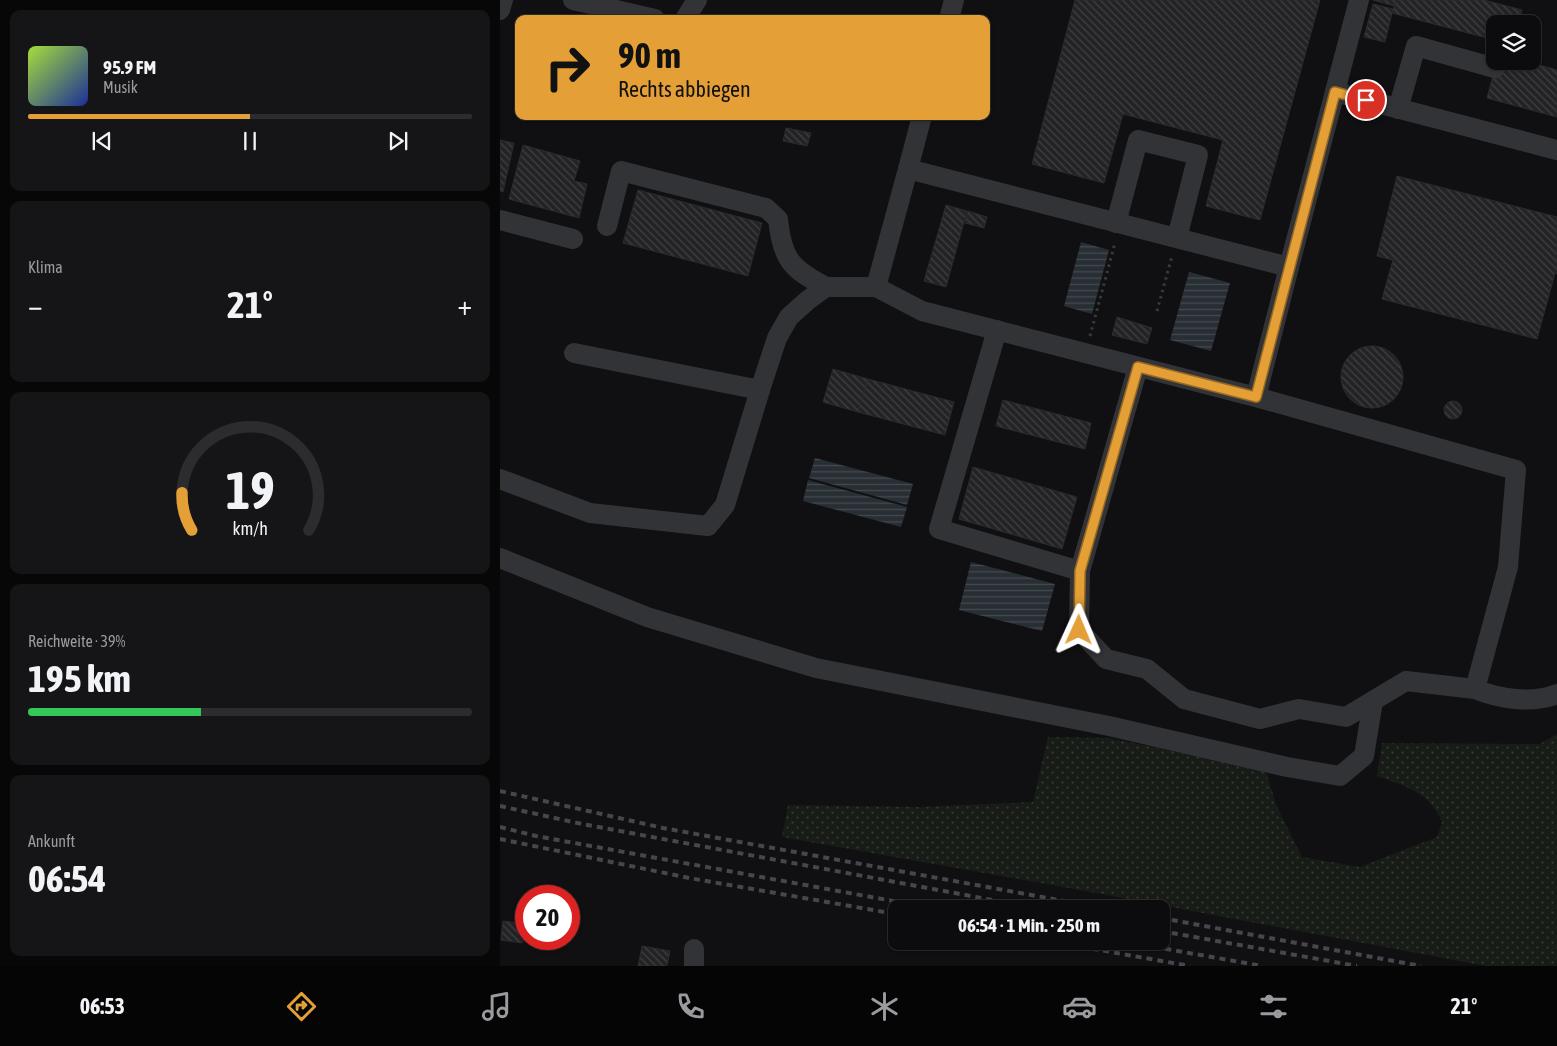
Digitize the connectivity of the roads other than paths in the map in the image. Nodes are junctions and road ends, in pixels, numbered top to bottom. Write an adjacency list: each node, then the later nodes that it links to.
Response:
1 (503, 0): 7 (lane)
2 (573, 0): 6 (lane)
3 (697, 0): 9 (lane)
4 (705, 0): 10 (lane)
5 (1359, 0): 12 (lane)
6 (634, 7): 8 (lane)
7 (500, 10)
8 (648, 15)
9 (688, 15)
10 (704, 15)
11 (1486, 65): 13 (lane)
12 (1335, 92): 13 (lane); 22 (lane)
13 (1398, 109): 15 (lane)
14 (921, 120): 16 (lane)
15 (1557, 150)
16 (908, 169): 18 (lane); 24 (lane)
17 (500, 220): 21 (lane)
18 (1118, 224): 20 (lane); 20 (lane)
19 (607, 226): 23 (lane)
20 (1177, 238): 22 (lane)
21 (573, 239)
22 (1289, 267): 29 (lane)
23 (826, 287): 24 (lane); 28 (lane)
24 (876, 287): 25 (lane)
25 (997, 330): 27 (lane); 32 (lane)
26 (574, 352): 28 (lane)
27 (1138, 367): 29 (lane); 32 (lane)
28 (760, 390): 30 (lane)
29 (1256, 397): 33 (lane)
30 (500, 479)
31 (500, 558): 35 (lane)
32 (1080, 571): 35 (lane)
33 (1475, 689): 34 (lane); 35 (lane)
34 (1557, 694)
35 (1373, 701)

